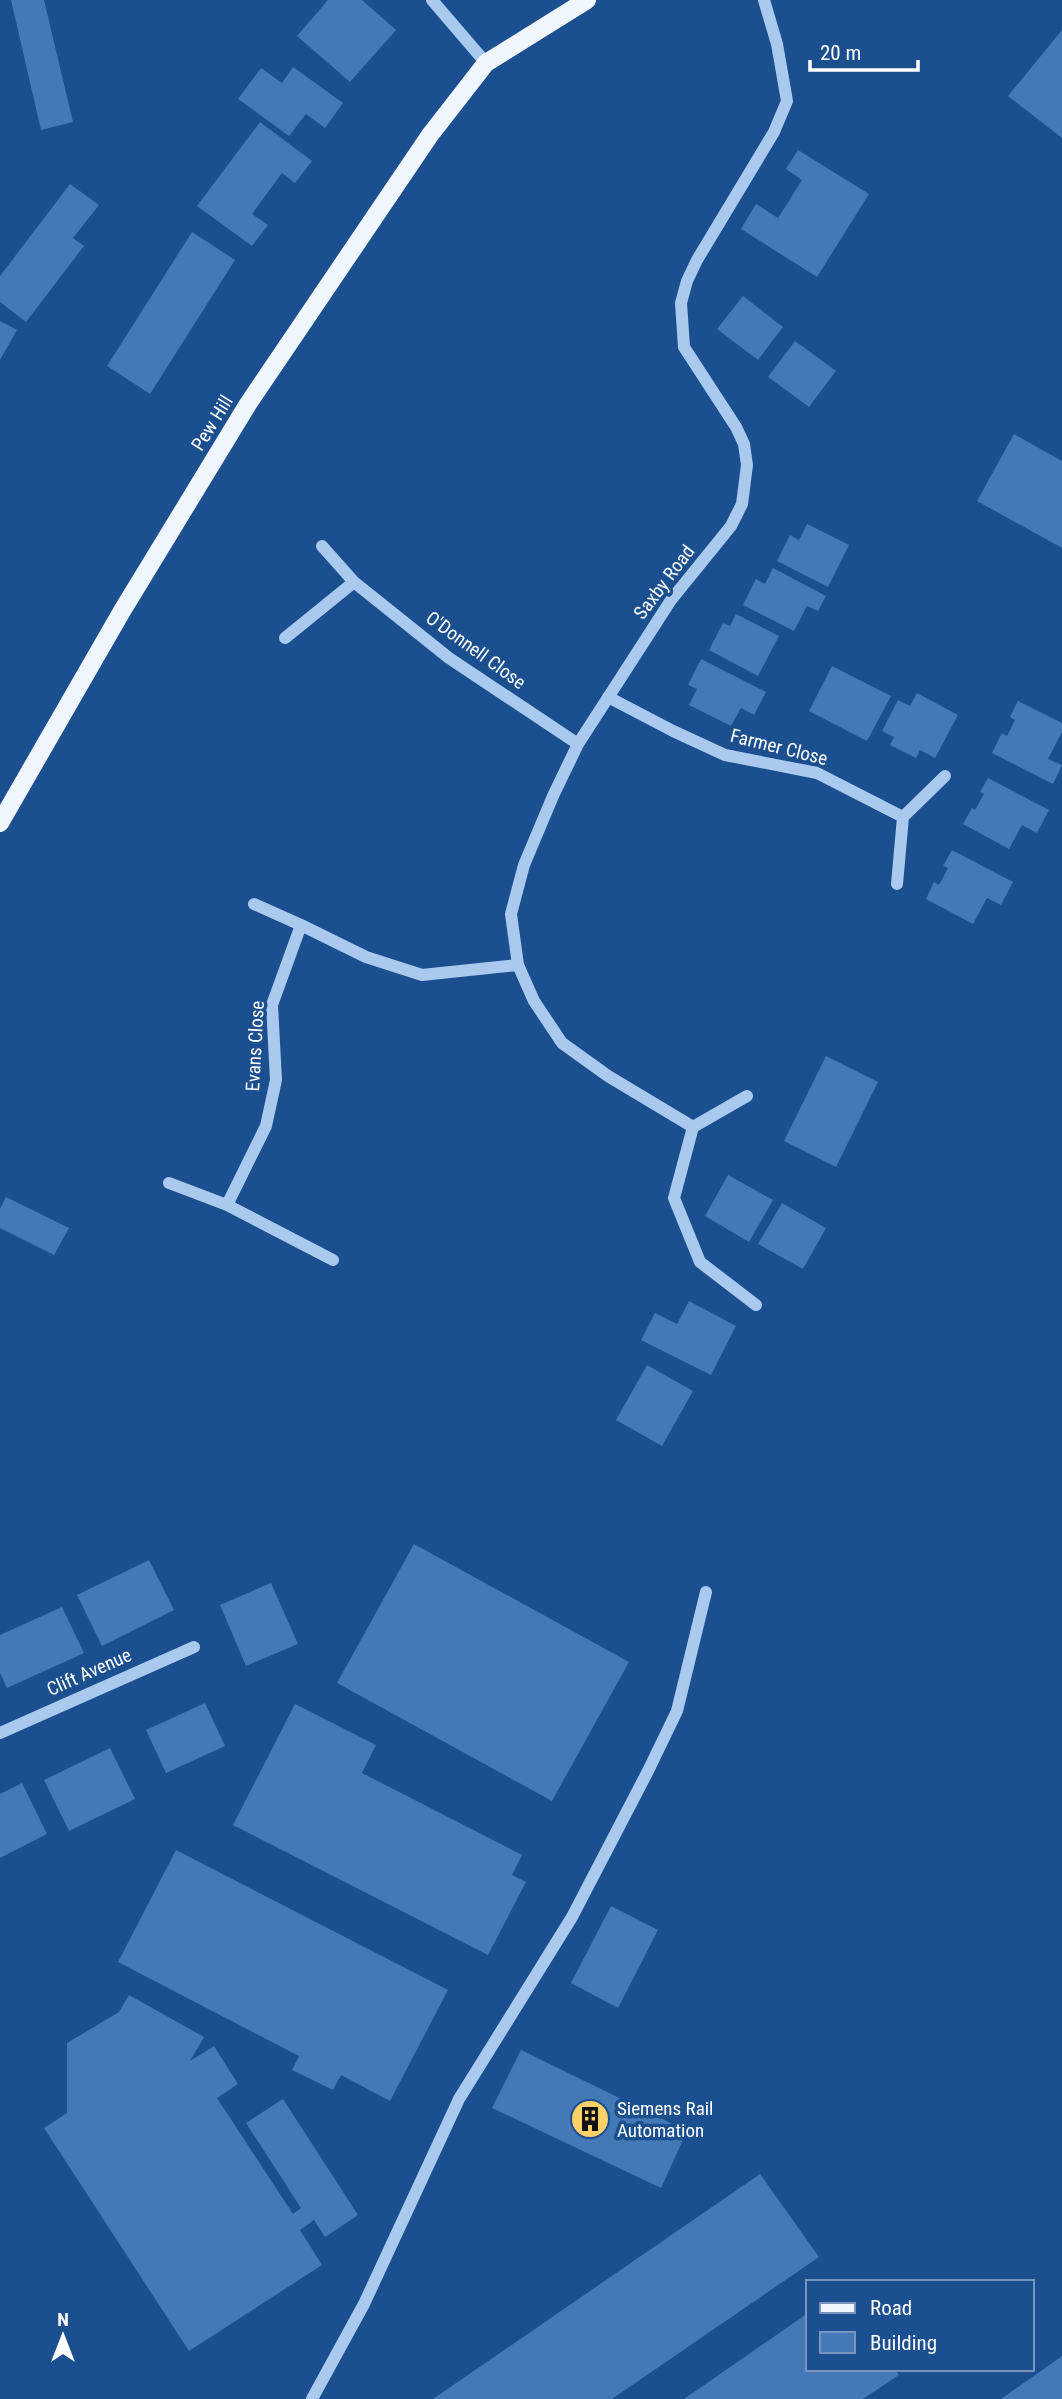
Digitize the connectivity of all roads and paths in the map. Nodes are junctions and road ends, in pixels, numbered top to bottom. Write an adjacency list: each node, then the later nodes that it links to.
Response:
1 (432, 0): 4 (street)
2 (587, 0): 4 (main road, Pew Hill)
3 (764, 0): 8 (street, Saxby Road)
4 (486, 63): 12 (main road, Pew Hill)
5 (322, 546): 6 (street, O'Donnell Close)
6 (354, 582): 7 (street); 9 (street, O'Donnell Close)
7 (285, 638)
8 (608, 697): 9 (street, Saxby Road); 11 (street, Farmer Close)
9 (578, 744): 16 (street, Saxby Road)
10 (945, 776): 11 (street)
11 (903, 817): 13 (street)
12 (0, 823)
13 (897, 884)
14 (254, 904): 15 (street)
15 (301, 925): 16 (street); 20 (street, Evans Close)
16 (518, 965): 18 (street, Saxby Road)
17 (747, 1096): 18 (street)
18 (693, 1127): 22 (street)
19 (169, 1183): 20 (street)
20 (227, 1205): 21 (street)
21 (332, 1260)
22 (756, 1305)
23 (706, 1592): 26 (street)
24 (194, 1647): 25 (street, Clift Avenue)
25 (0, 1733)
26 (312, 2399)

